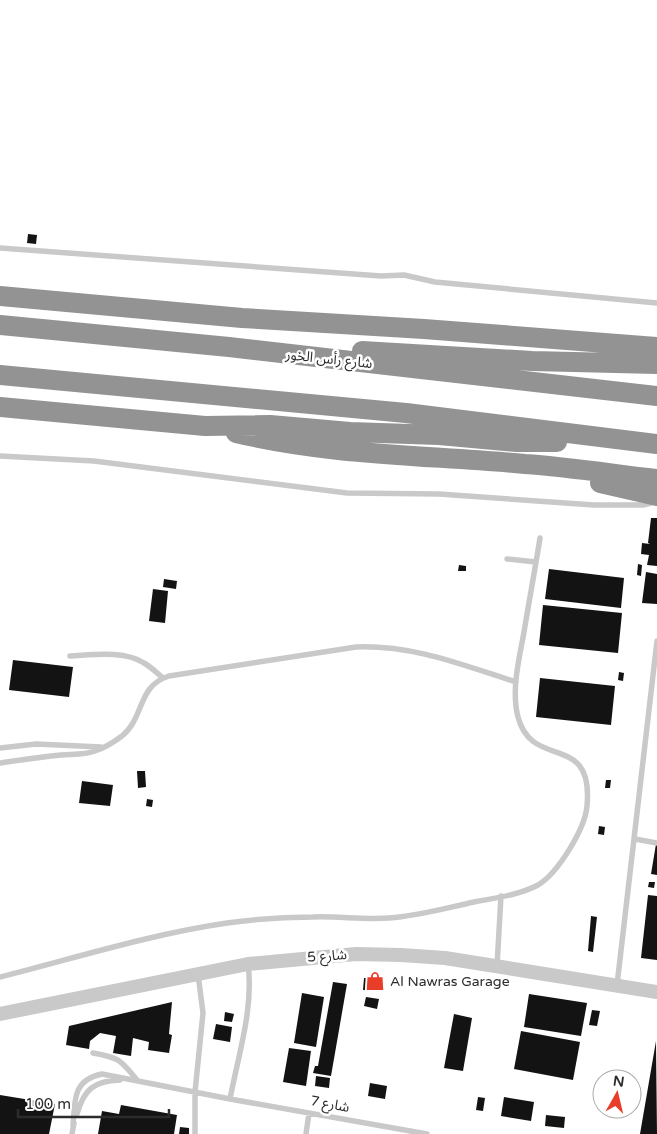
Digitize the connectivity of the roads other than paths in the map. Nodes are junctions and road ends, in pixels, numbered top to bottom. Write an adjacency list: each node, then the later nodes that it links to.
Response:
1 (0, 248): 3 (lane)
2 (0, 296): 6 (highway)
3 (657, 303)
4 (0, 326): 5 (highway, شارع رأس الخور)
5 (229, 348): 7 (highway); 9 (highway, شارع رأس الخور)
6 (657, 348)
7 (657, 364)
8 (0, 375): 12 (highway)
9 (657, 396)
10 (0, 407): 11 (highway)
11 (205, 426): 12 (highway); 14 (highway)
12 (651, 443)
13 (0, 456): 16 (lane)
14 (475, 460): 15 (highway); 16 (highway)
15 (657, 479)
16 (657, 496)
17 (540, 538): 19 (lane)
18 (507, 559): 19 (lane)
19 (536, 562): 23 (lane)
20 (657, 641): 27 (lane)
21 (70, 656): 22 (lane)
22 (163, 678): 23 (lane); 24 (lane)
23 (516, 682): 29 (lane)
24 (103, 747): 25 (lane); 26 (lane)
25 (0, 748)
26 (0, 763)
27 (635, 839): 28 (lane); 34 (lane)
28 (657, 843)
29 (501, 896): 31 (lane); 33 (lane)
30 (248, 964): 31 (street, شارع 5); 32 (street, شارع 5); 41 (lane)
31 (497, 966): 34 (street, شارع 5)
32 (198, 974): 36 (street, شارع 5); 40 (lane)
33 (0, 978)
34 (617, 985): 35 (street, شارع 5)
35 (657, 992)
36 (0, 1014)
37 (93, 1053): 39 (lane)
38 (127, 1079): 39 (lane, شارع 7); 44 (lane); 44 (lane, شارع 7)
39 (138, 1082): 40 (lane, شارع 7)
40 (195, 1092): 41 (lane, شارع 7); 46 (lane)
41 (230, 1099): 42 (lane, شارع 7)
42 (309, 1113): 43 (lane, شارع 7); 47 (lane)
43 (374, 1125): 48 (lane); 49 (lane, شارع 7)
44 (73, 1126): 45 (lane)
45 (72, 1134)
46 (195, 1134)
47 (306, 1134)
48 (373, 1134)
49 (427, 1134)

